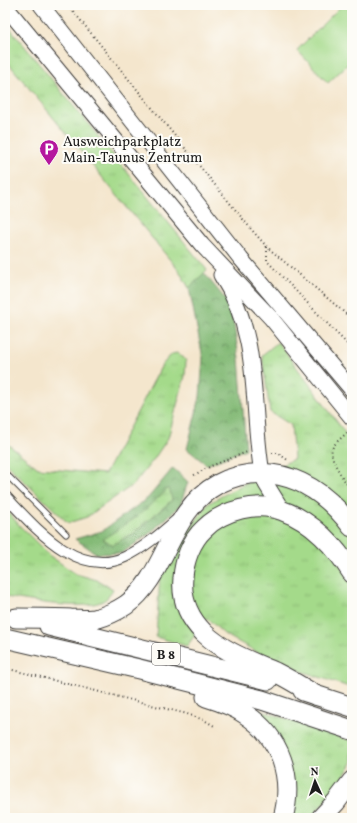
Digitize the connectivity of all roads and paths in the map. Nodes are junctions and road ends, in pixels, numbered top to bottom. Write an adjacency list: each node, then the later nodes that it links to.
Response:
1 (41, 5): 8 (main road)
2 (68, 5): 5 (path)
3 (5, 6): 4 (main road)
4 (202, 246): 9 (main road); 12 (main road)
5 (267, 247): 6 (path); 7 (path)
6 (352, 319)
7 (352, 349)
8 (352, 390)
9 (352, 418)
10 (352, 428): 13 (path)
11 (5, 473): 18 (lane)
12 (262, 473): 15 (main road); 16 (highway); 17 (highway)
13 (352, 492)
14 (5, 496): 16 (street)
15 (282, 510): 19 (highway); 24 (highway)
16 (185, 514): 20 (highway)
17 (352, 527)
18 (66, 534)
19 (352, 573)
20 (11, 617): 24 (highway, B 8)
21 (5, 638): 23 (highway, B 8)
22 (5, 668): 26 (path)
23 (139, 669): 27 (highway, B 8); 30 (highway)
24 (315, 695): 25 (highway, B 8)
25 (352, 707)
26 (216, 727)
27 (352, 730)
28 (352, 781): 31 (highway)
29 (352, 802): 32 (highway)
30 (282, 818)
31 (321, 818)
32 (338, 818)

